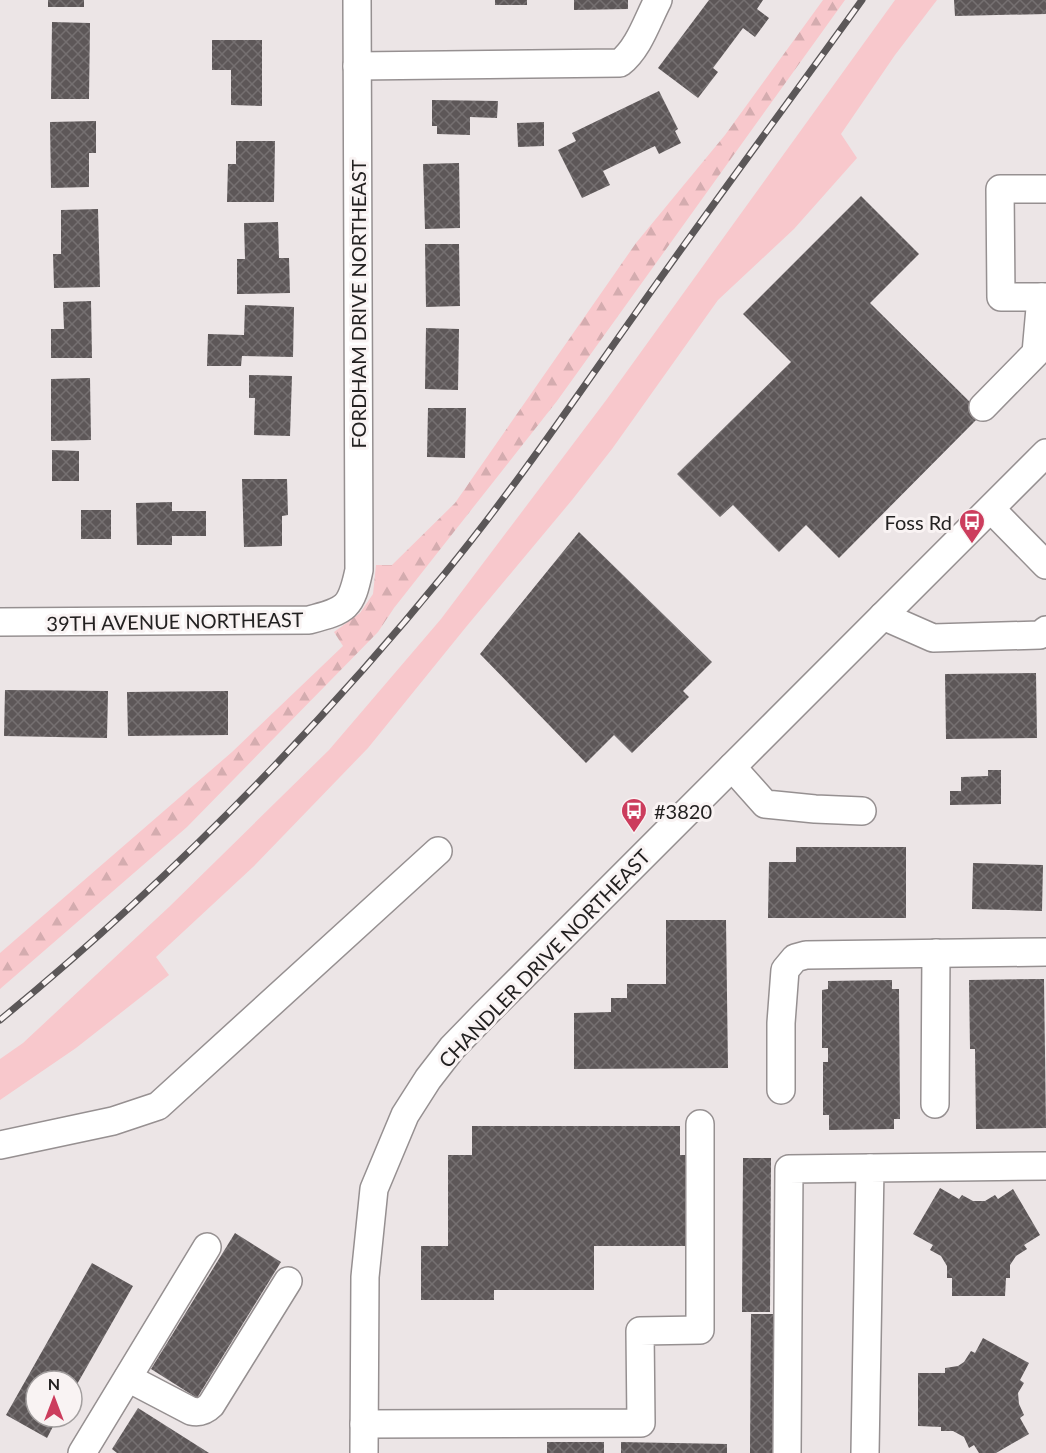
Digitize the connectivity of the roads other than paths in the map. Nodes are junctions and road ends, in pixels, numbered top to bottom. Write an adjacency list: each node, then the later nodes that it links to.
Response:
1 (357, 0): 3 (street, FORDHAM DRIVE NORTHEAST)
2 (658, 0): 3 (street)
3 (357, 66): 10 (street, FORDHAM DRIVE NORTHEAST)
4 (1046, 189): 5 (street)
5 (1044, 297): 6 (street)
6 (982, 407)
7 (1046, 453): 8 (street, CHANDLER DRIVE NORTHEAST)
8 (990, 509): 9 (street); 11 (street, CHANDLER DRIVE NORTHEAST)
9 (1046, 565)
10 (347, 606): 12 (street, 39TH AVENUE NORTHEAST)
11 (884, 616): 13 (street); 14 (street, CHANDLER DRIVE NORTHEAST)
12 (0, 622)
13 (1046, 630)
14 (732, 767): 15 (street); 28 (street, CHANDLER DRIVE NORTHEAST)
15 (862, 812)
16 (438, 851): 22 (street)
17 (936, 952): 18 (street); 19 (street); 20 (street)
18 (1046, 952)
19 (780, 1090)
20 (935, 1104)
21 (700, 1124): 28 (street)
22 (0, 1144)
23 (1046, 1166): 24 (street)
24 (870, 1168): 31 (street); 32 (street)
25 (207, 1247): 27 (street)
26 (288, 1281): 27 (street)
27 (128, 1378): 29 (street)
28 (364, 1424): 30 (street, CHANDLER DRIVE NORTHEAST)
29 (82, 1453)
30 (364, 1453)
31 (787, 1453)
32 (866, 1453)

